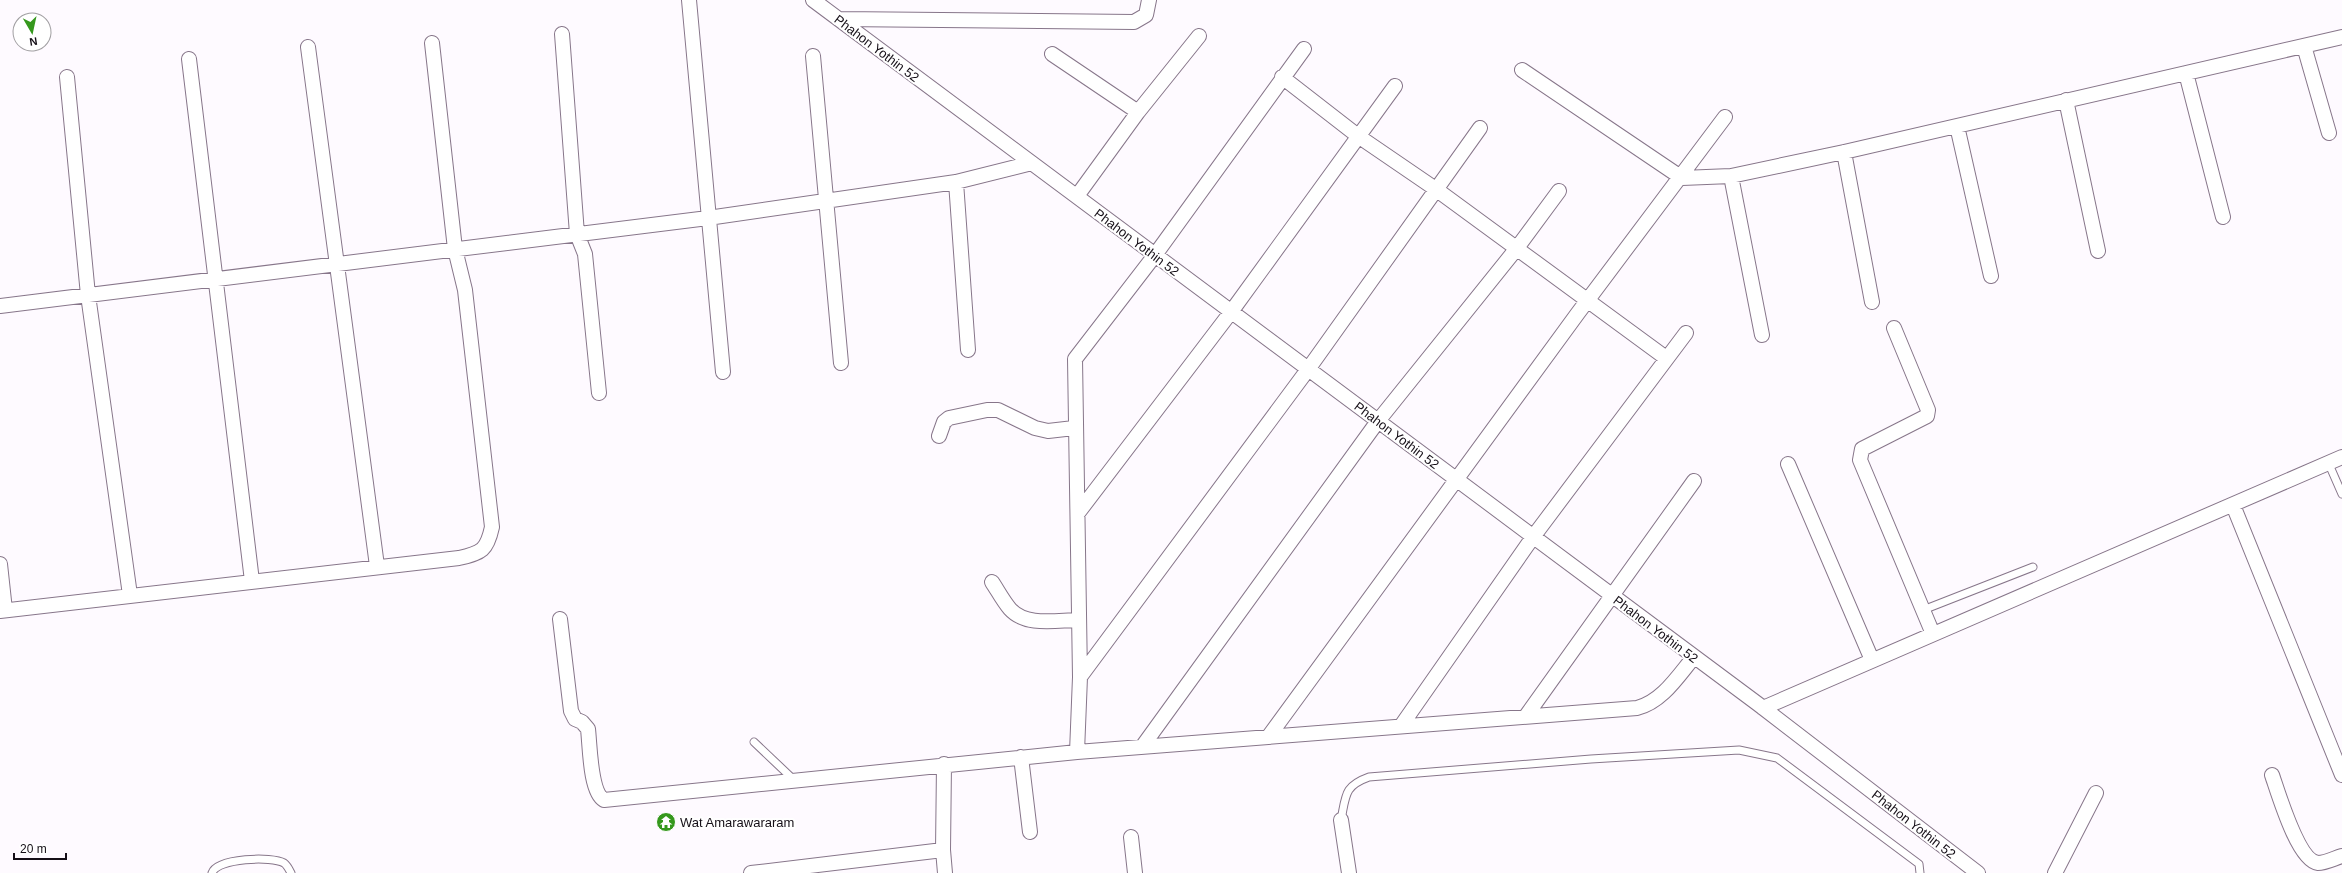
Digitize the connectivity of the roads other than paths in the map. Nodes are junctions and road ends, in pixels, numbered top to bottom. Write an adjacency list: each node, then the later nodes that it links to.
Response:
1 (689, 0): 37 (street)
2 (813, 0): 4 (street, Phahon Yothin 52)
3 (1149, 0): 4 (street)
4 (839, 19): 28 (street, Phahon Yothin 52)
5 (562, 34): 38 (street)
6 (1199, 36): 21 (street)
7 (2342, 37): 9 (street)
8 (432, 43): 40 (street)
9 (2304, 46): 16 (street); 25 (street)
10 (308, 47): 43 (street)
11 (1304, 49): 18 (street)
12 (1052, 54): 21 (street)
13 (813, 56): 35 (street)
14 (189, 59): 45 (street)
15 (1522, 70): 30 (street)
16 (2186, 73): 20 (street); 36 (street)
17 (67, 77): 46 (street)
18 (1282, 77): 26 (street); 42 (street)
19 (1395, 86): 26 (street)
20 (2066, 100): 23 (street); 41 (street)
21 (1138, 112): 34 (street)
22 (1725, 117): 30 (street)
23 (1957, 126): 27 (street); 44 (street)
24 (1480, 128): 32 (street)
25 (2329, 133)
26 (1358, 136): 32 (street); 50 (street)
27 (1844, 152): 29 (street); 48 (street)
28 (1032, 163): 31 (street); 34 (street, Phahon Yothin 52)
29 (1731, 176): 30 (street); 53 (street)
30 (1682, 178): 47 (street)
31 (956, 182): 35 (street); 54 (street)
32 (1437, 190): 39 (street); 57 (street)
33 (1559, 191): 39 (street)
34 (1076, 196): 42 (street, Phahon Yothin 52)
35 (826, 202): 37 (street); 56 (street)
36 (2223, 217)
37 (708, 218): 38 (street); 58 (street)
38 (576, 234): 40 (street); 59 (street)
39 (1517, 248): 47 (street); 60 (street)
40 (455, 249): 43 (street); 73 (street)
41 (2098, 251)
42 (1155, 255): 50 (street, Phahon Yothin 52); 61 (street)
43 (337, 264): 45 (street); 73 (street)
44 (1991, 276)
45 (215, 279): 46 (street); 75 (street)
46 (88, 295): 49 (street); 77 (street)
47 (1586, 301): 55 (street); 66 (street)
48 (1872, 302)
49 (0, 306)
50 (1231, 312): 57 (street, Phahon Yothin 52); 70 (street)
51 (1894, 328): 79 (street)
52 (1686, 333): 55 (street)
53 (1762, 335)
54 (968, 350)
55 (1666, 358): 71 (street)
56 (842, 363)
57 (1309, 368): 60 (street, Phahon Yothin 52); 86 (street)
58 (723, 372)
59 (599, 393)
60 (1378, 421): 66 (street, Phahon Yothin 52); 92 (street)
61 (1074, 428): 62 (street); 70 (street)
62 (939, 436)
63 (2342, 457): 64 (street)
64 (2328, 462): 68 (lane); 69 (street)
65 (1788, 464): 85 (street)
66 (1456, 479): 71 (street, Phahon Yothin 52); 90 (street)
67 (1694, 481): 78 (street)
68 (2342, 494)
69 (2233, 505): 83 (street); 97 (street)
70 (1078, 513): 82 (street)
71 (1533, 537): 78 (street, Phahon Yothin 52); 89 (street)
72 (0, 564): 80 (street)
73 (377, 566): 75 (street)
74 (2033, 567): 79 (lane)
75 (252, 581): 77 (street)
76 (992, 582): 82 (street)
77 (130, 595): 80 (street)
78 (1612, 595): 84 (street, Phahon Yothin 52); 88 (street)
79 (1923, 610): 83 (street)
80 (2, 611)
81 (560, 619): 98 (street)
82 (1079, 620): 86 (street)
83 (1933, 634): 85 (street)
84 (1694, 657): 87 (street, Phahon Yothin 52); 88 (street)
85 (1872, 660): 87 (street)
86 (1080, 677): 93 (street)
87 (1763, 708): 112 (street, Phahon Yothin 52)
88 (1526, 716): 89 (street)
89 (1401, 726): 90 (street)
90 (1269, 736): 92 (street)
91 (754, 742): 98 (lane)
92 (1142, 747): 93 (street)
93 (1077, 752): 94 (street)
94 (1021, 757): 95 (street); 101 (street)
95 (944, 764): 98 (street); 103 (street)
96 (2272, 775): 104 (street)
97 (2342, 775)
98 (795, 780)
99 (2096, 793): 113 (street)
100 (1341, 820): 110 (street); 111 (lane)
101 (1030, 832)
102 (1131, 837): 109 (street)
103 (943, 850): 107 (street); 108 (street)
104 (2342, 856)
105 (212, 873): 106 (lane)
106 (291, 873)
107 (751, 873)
108 (945, 873)
109 (1135, 873)
110 (1349, 873)
111 (1920, 873)
112 (1978, 873)
113 (2055, 873)

